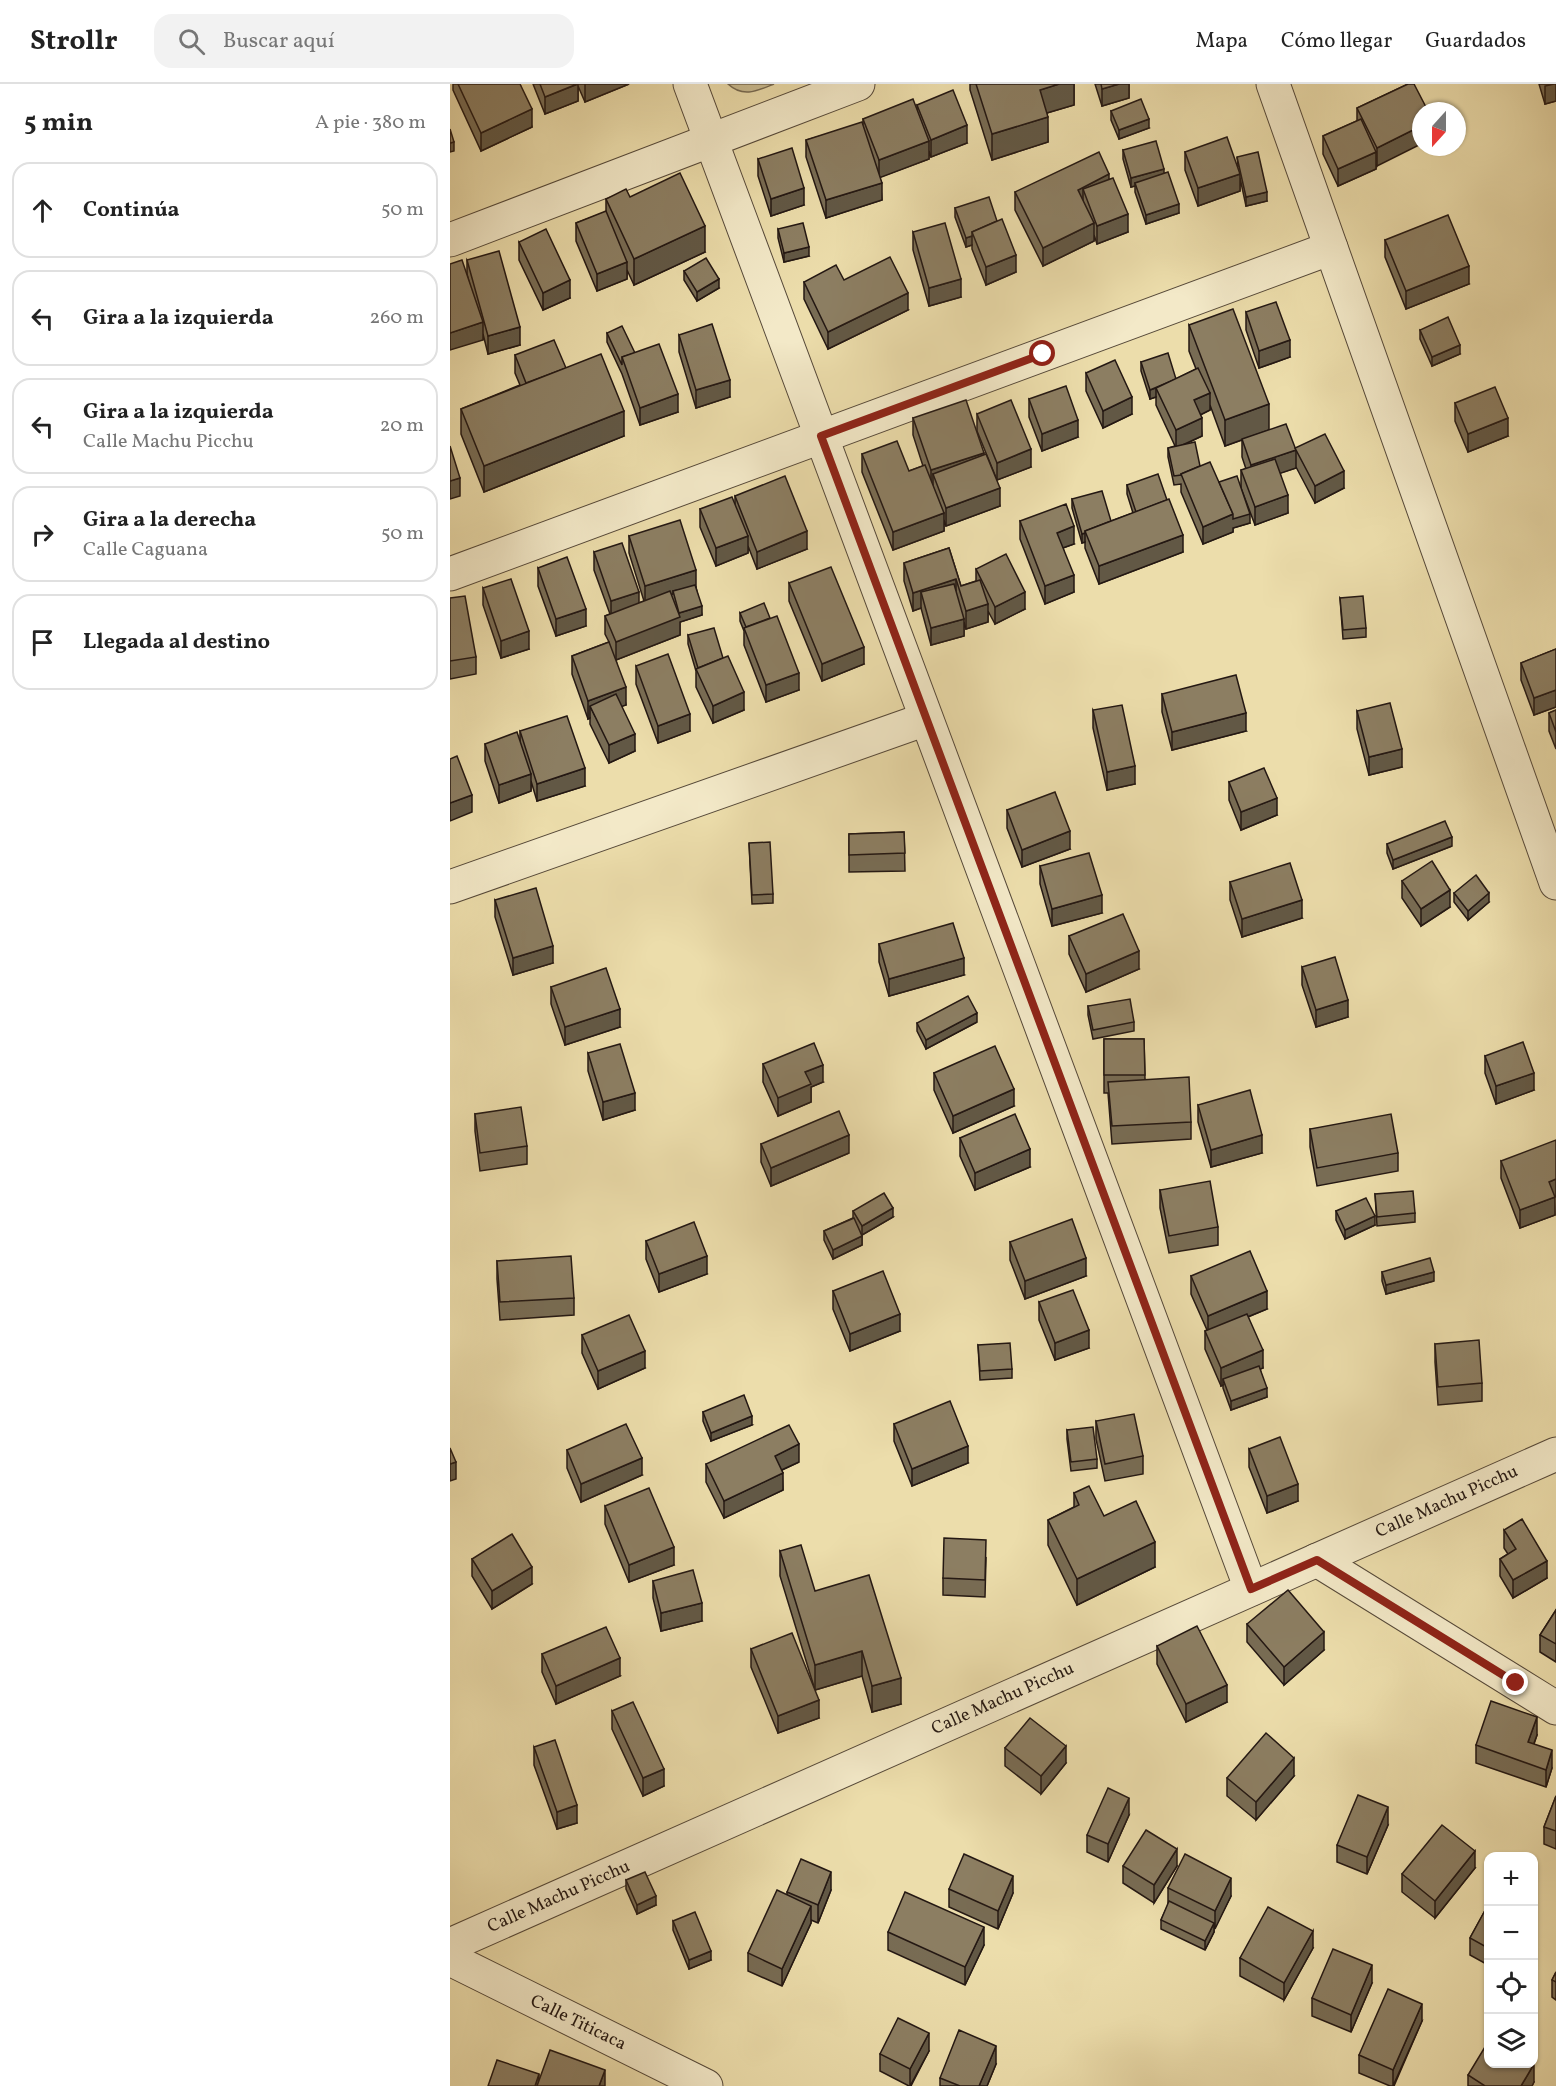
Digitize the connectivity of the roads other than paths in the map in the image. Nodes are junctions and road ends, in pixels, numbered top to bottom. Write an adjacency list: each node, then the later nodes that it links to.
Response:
1 (690, 84): 4 (street)
2 (858, 84): 4 (street)
3 (1273, 84): 6 (street)
4 (711, 140): 5 (street); 7 (street)
5 (450, 240)
6 (1331, 248): 7 (street); 10 (street)
7 (821, 436): 8 (street); 9 (street)
8 (450, 574)
9 (926, 719): 11 (street); 14 (street)
10 (1556, 883)
11 (450, 886)
12 (1556, 1454): 13 (street, Calle Machu Picchu)
13 (1317, 1560): 14 (street, Calle Machu Picchu); 15 (street)
14 (1251, 1589): 16 (street, Calle Machu Picchu)
15 (1556, 1708)
16 (450, 1945)
17 (450, 1959): 18 (street, Calle Titicaca)
18 (706, 2086)

